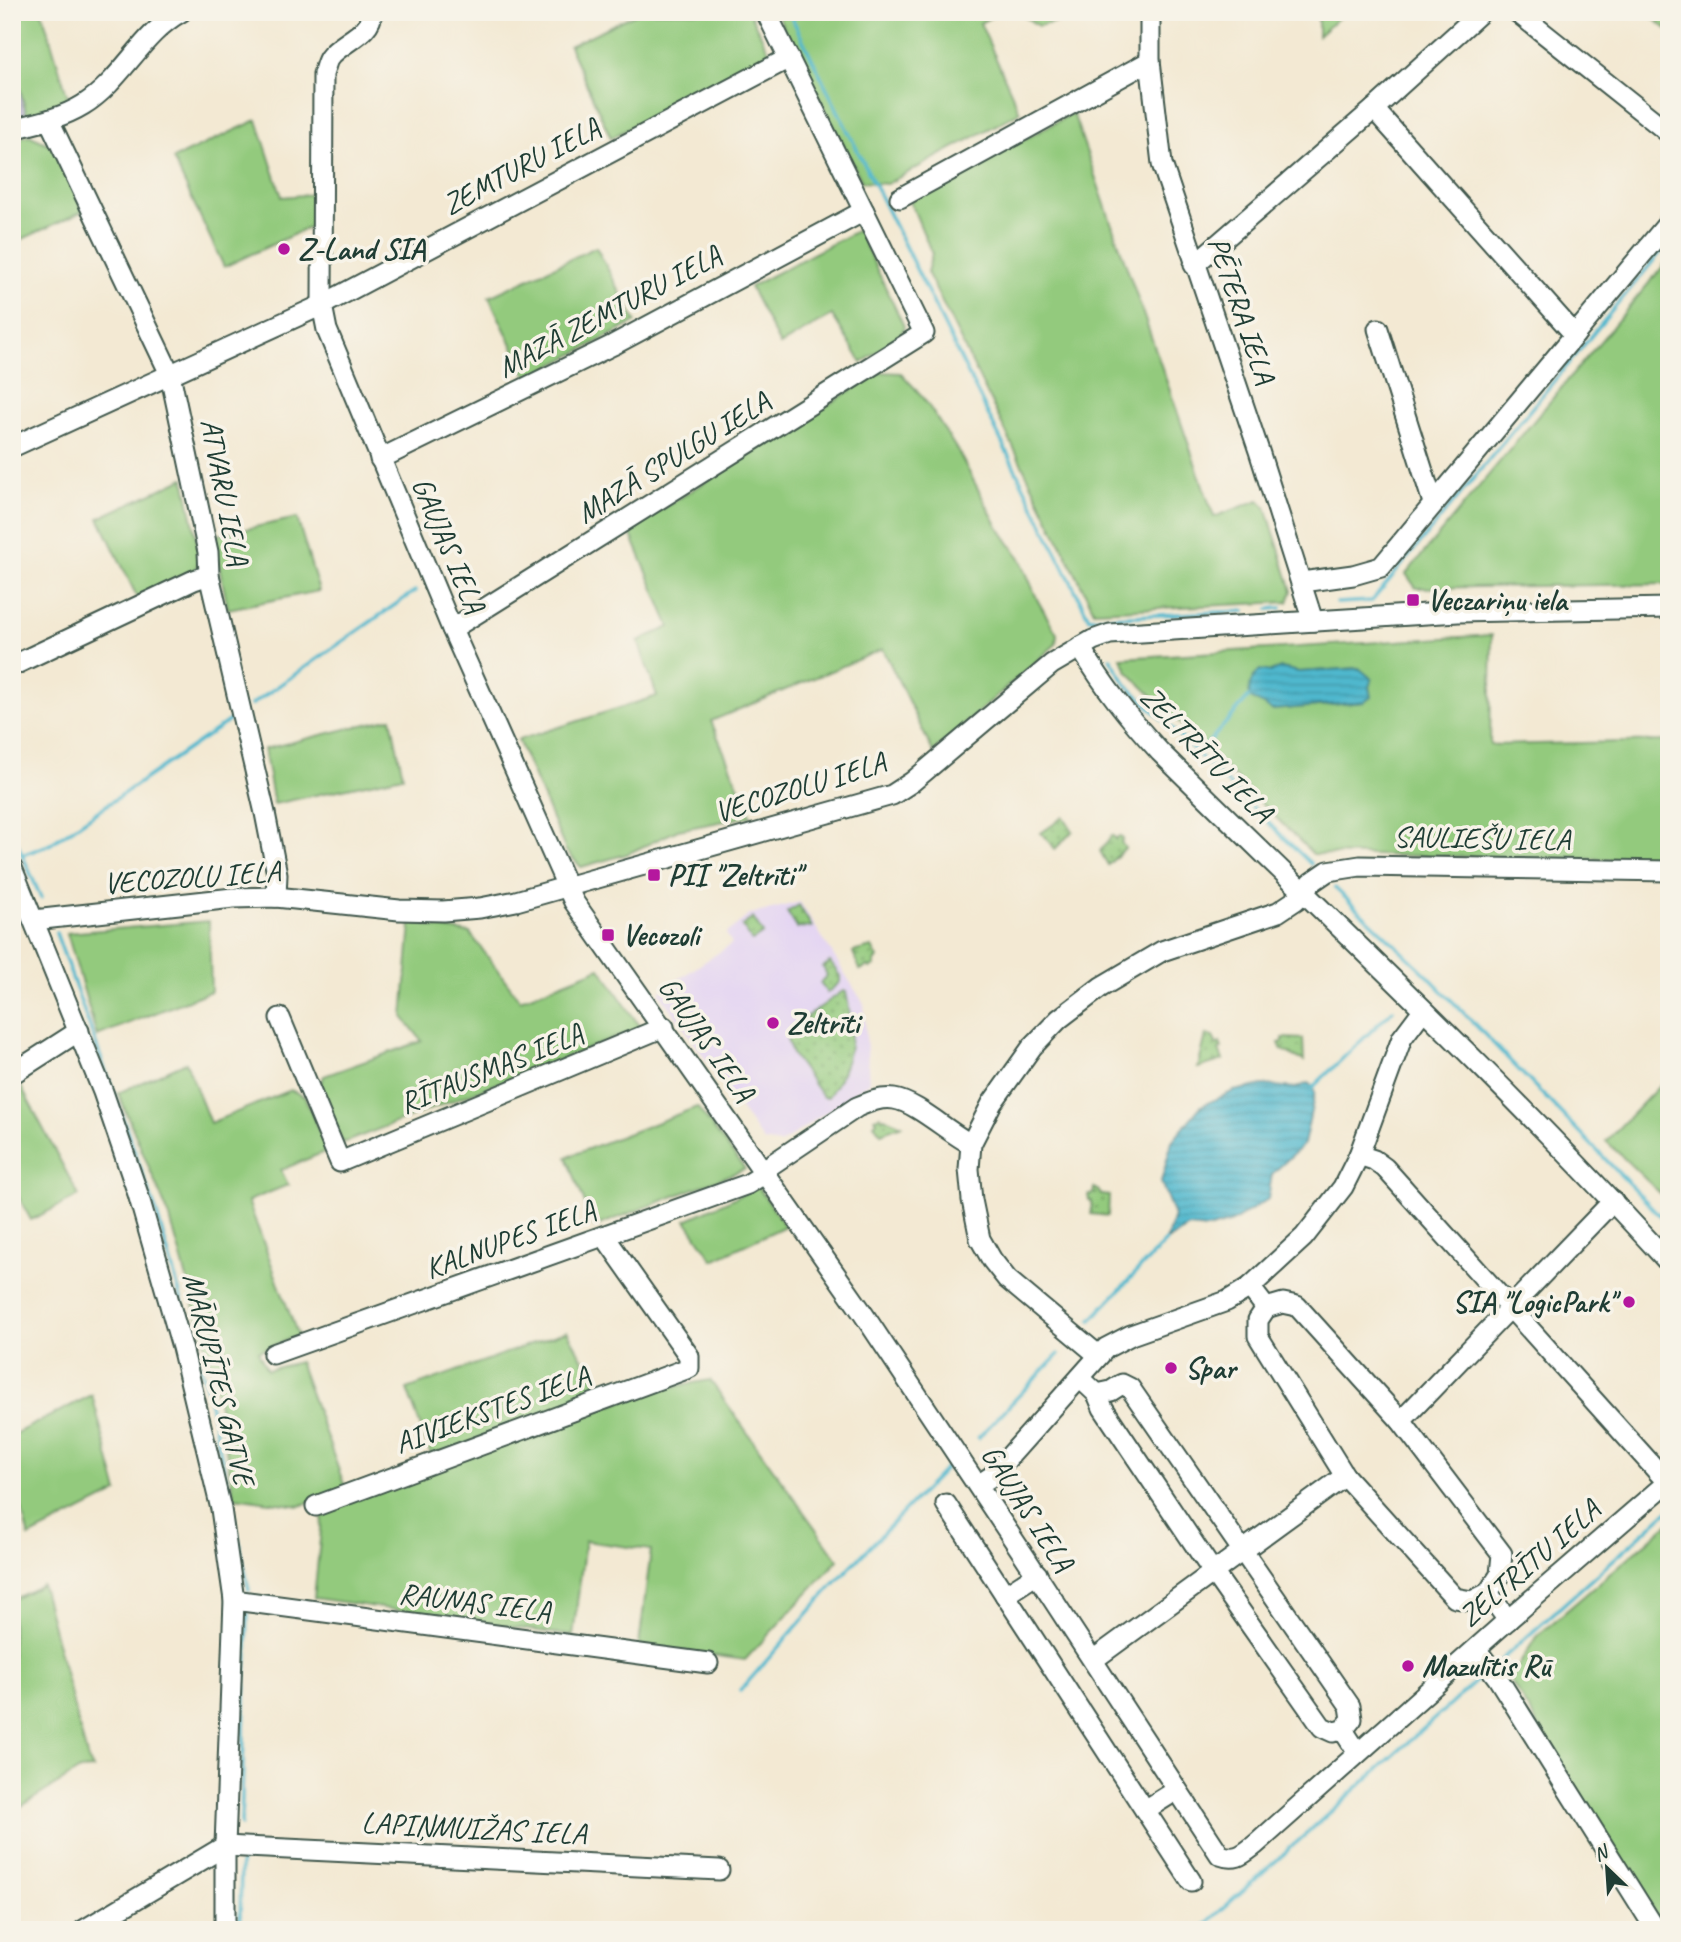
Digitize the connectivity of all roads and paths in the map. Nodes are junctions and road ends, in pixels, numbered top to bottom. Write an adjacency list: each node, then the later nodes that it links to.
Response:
1 (181, 12): 10 (street)
2 (372, 12): 17 (street, GAUJAS IELA)
3 (766, 12): 7 (street)
4 (1150, 12): 8 (street, PĒTERA IELA)
5 (1481, 12): 9 (street)
6 (1517, 12): 12 (street)
7 (789, 58): 14 (street); 17 (street, ZEMTURU IELA)
8 (1150, 61): 13 (street); 16 (street, PĒTERA IELA)
9 (1374, 110): 16 (street); 19 (street)
10 (49, 120): 11 (street); 20 (street, ATVARU IELA)
11 (12, 130)
12 (1669, 133)
13 (900, 198)
14 (864, 211): 22 (street, MAZĀ ZEMTURU IELA); 28 (street, MAZĀ SPULGU IELA)
15 (1669, 222): 19 (street)
16 (1194, 265): 25 (street, PĒTERA IELA)
17 (321, 305): 20 (street, ZEMTURU IELA); 22 (street, GAUJAS IELA)
18 (1378, 329): 23 (street)
19 (1575, 335): 23 (street)
20 (170, 374): 21 (street, ZEMTURU IELA); 24 (street, ATVARU IELA)
21 (12, 447)
22 (380, 459): 28 (street, GAUJAS IELA)
23 (1433, 503): 25 (street)
24 (209, 575): 30 (street); 35 (street, ATVARU IELA)
25 (1302, 582): 27 (street, PĒTERA IELA)
26 (1669, 608): 27 (street, VECOZOLU IELA)
27 (1313, 621): 29 (street, VECOZOLU IELA)
28 (452, 629): 33 (street, GAUJAS IELA)
29 (1080, 647): 33 (street, VECOZOLU IELA); 34 (street, ZELTRĪTU IELA)
30 (12, 666)
31 (12, 868): 36 (street, MĀRUPĪTES GATVE)
32 (1669, 872): 34 (street, SAULIEŠU IELA)
33 (566, 887): 35 (street, VECOZOLU IELA); 39 (street, GAUJAS IELA)
34 (1303, 893): 37 (street, ZELTRĪTU IELA); 42 (street)
35 (276, 897): 36 (street, VECOZOLU IELA)
36 (34, 920): 40 (street, MĀRUPĪTES GATVE)
37 (1423, 1010): 43 (street); 45 (street, ZELTRĪTU IELA)
38 (280, 1018): 39 (street, RĪTAUSMAS IELA)
39 (664, 1027): 44 (street, GAUJAS IELA)
40 (79, 1031): 41 (street); 66 (street, MĀRUPĪTES GATVE)
41 (12, 1074)
42 (971, 1144): 44 (street, KALNUPES IELA); 52 (street)
43 (1359, 1155): 48 (street); 50 (street)
44 (763, 1172): 46 (street, KALNUPES IELA); 58 (street, GAUJAS IELA)
45 (1613, 1201): 47 (street, ZELTRĪTU IELA); 50 (street)
46 (605, 1237): 51 (street, KALNUPES IELA); 60 (street, AIVIEKSTES IELA)
47 (1669, 1263)
48 (1250, 1287): 49 (street); 52 (street)
49 (1266, 1308): 55 (street); 56 (street)
50 (1510, 1310): 55 (street); 57 (street)
51 (273, 1354)
52 (1098, 1355): 53 (street)
53 (1080, 1378): 54 (street); 58 (street)
54 (1097, 1394): 61 (street); 62 (street)
55 (1401, 1421): 64 (street)
56 (1345, 1476): 61 (street); 64 (street)
57 (1668, 1482): 67 (street, ZELTRĪTU IELA)
58 (978, 1485): 63 (street, GAUJAS IELA)
59 (946, 1504): 65 (street)
60 (316, 1506)
61 (1243, 1552): 62 (street); 71 (street)
62 (1213, 1572): 69 (street); 71 (street)
63 (1037, 1574): 65 (street); 69 (street, GAUJAS IELA)
64 (1488, 1593): 67 (street)
65 (1005, 1595): 74 (street)
66 (234, 1600): 70 (street, RAUNAS IELA); 75 (street, MĀRUPĪTES GATVE)
67 (1508, 1620): 68 (street, ZELTRĪTU IELA)
68 (1476, 1649): 72 (street, ZELTRĪTU IELA); 81 (street)
69 (1093, 1660): 73 (street, GAUJAS IELA)
70 (708, 1663)
71 (1343, 1730): 72 (street)
72 (1359, 1753): 76 (street, ZELTRĪTU IELA)
73 (1177, 1790): 74 (street); 76 (street, GAUJAS IELA)
74 (1145, 1810): 78 (street)
75 (225, 1846): 77 (street, LAPIŅMUIŽAS IELA); 79 (street); 80 (street, MĀRUPĪTES GATVE)
76 (1239, 1857)
77 (719, 1870)
78 (1191, 1881)
79 (84, 1930)
80 (225, 1930)
81 (1656, 1930)

